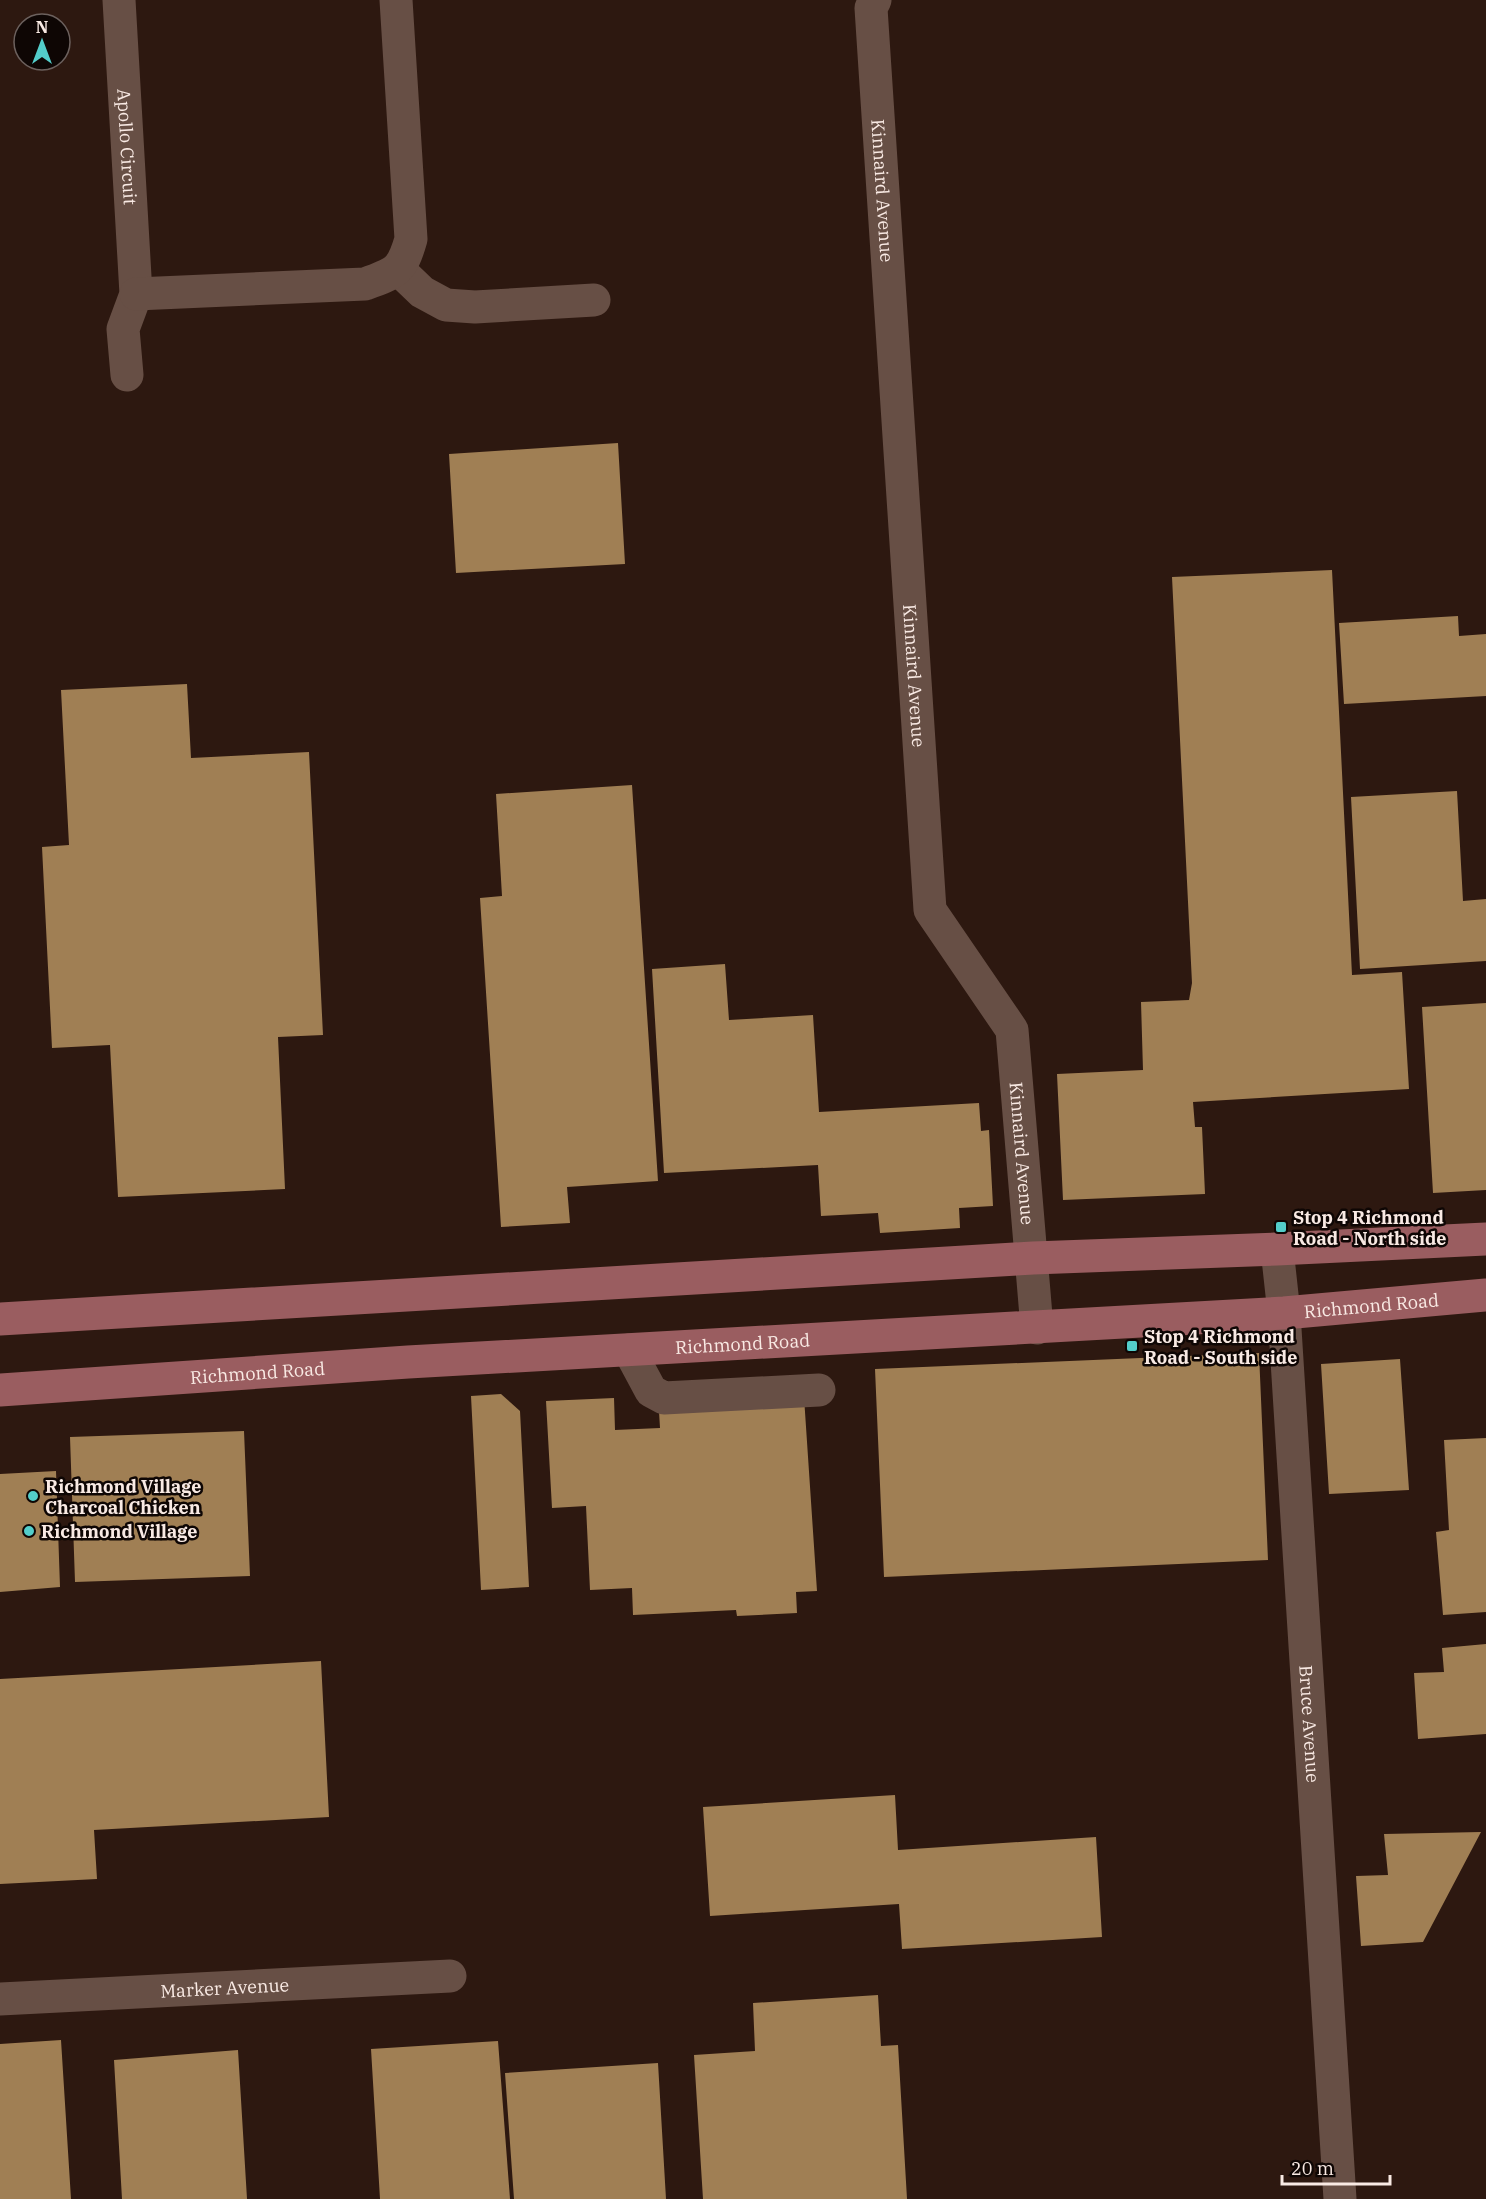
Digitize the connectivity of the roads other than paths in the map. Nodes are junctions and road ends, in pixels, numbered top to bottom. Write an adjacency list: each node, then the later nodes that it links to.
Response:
1 (119, 0): 5 (street, Apollo Circuit)
2 (396, 0): 4 (street)
3 (875, 0): 10 (street, Kinnaird Avenue)
4 (398, 268): 5 (street); 6 (street)
5 (136, 294): 7 (street, Apollo Circuit)
6 (594, 300)
7 (127, 375)
8 (1486, 1239): 9 (main road)
9 (1277, 1249): 10 (main road); 12 (street, Bruce Avenue)
10 (1033, 1258): 13 (main road); 14 (street, Kinnaird Avenue)
11 (1486, 1295): 12 (main road, Richmond Road)
12 (1284, 1313): 14 (main road, Richmond Road); 20 (street, Bruce Avenue)
13 (0, 1319)
14 (1037, 1328): 15 (main road, Richmond Road)
15 (629, 1350): 16 (main road, Richmond Road); 17 (street)
16 (0, 1390)
17 (819, 1390)
18 (450, 1976): 19 (street, Marker Avenue)
19 (0, 1999)
20 (1340, 2199)

